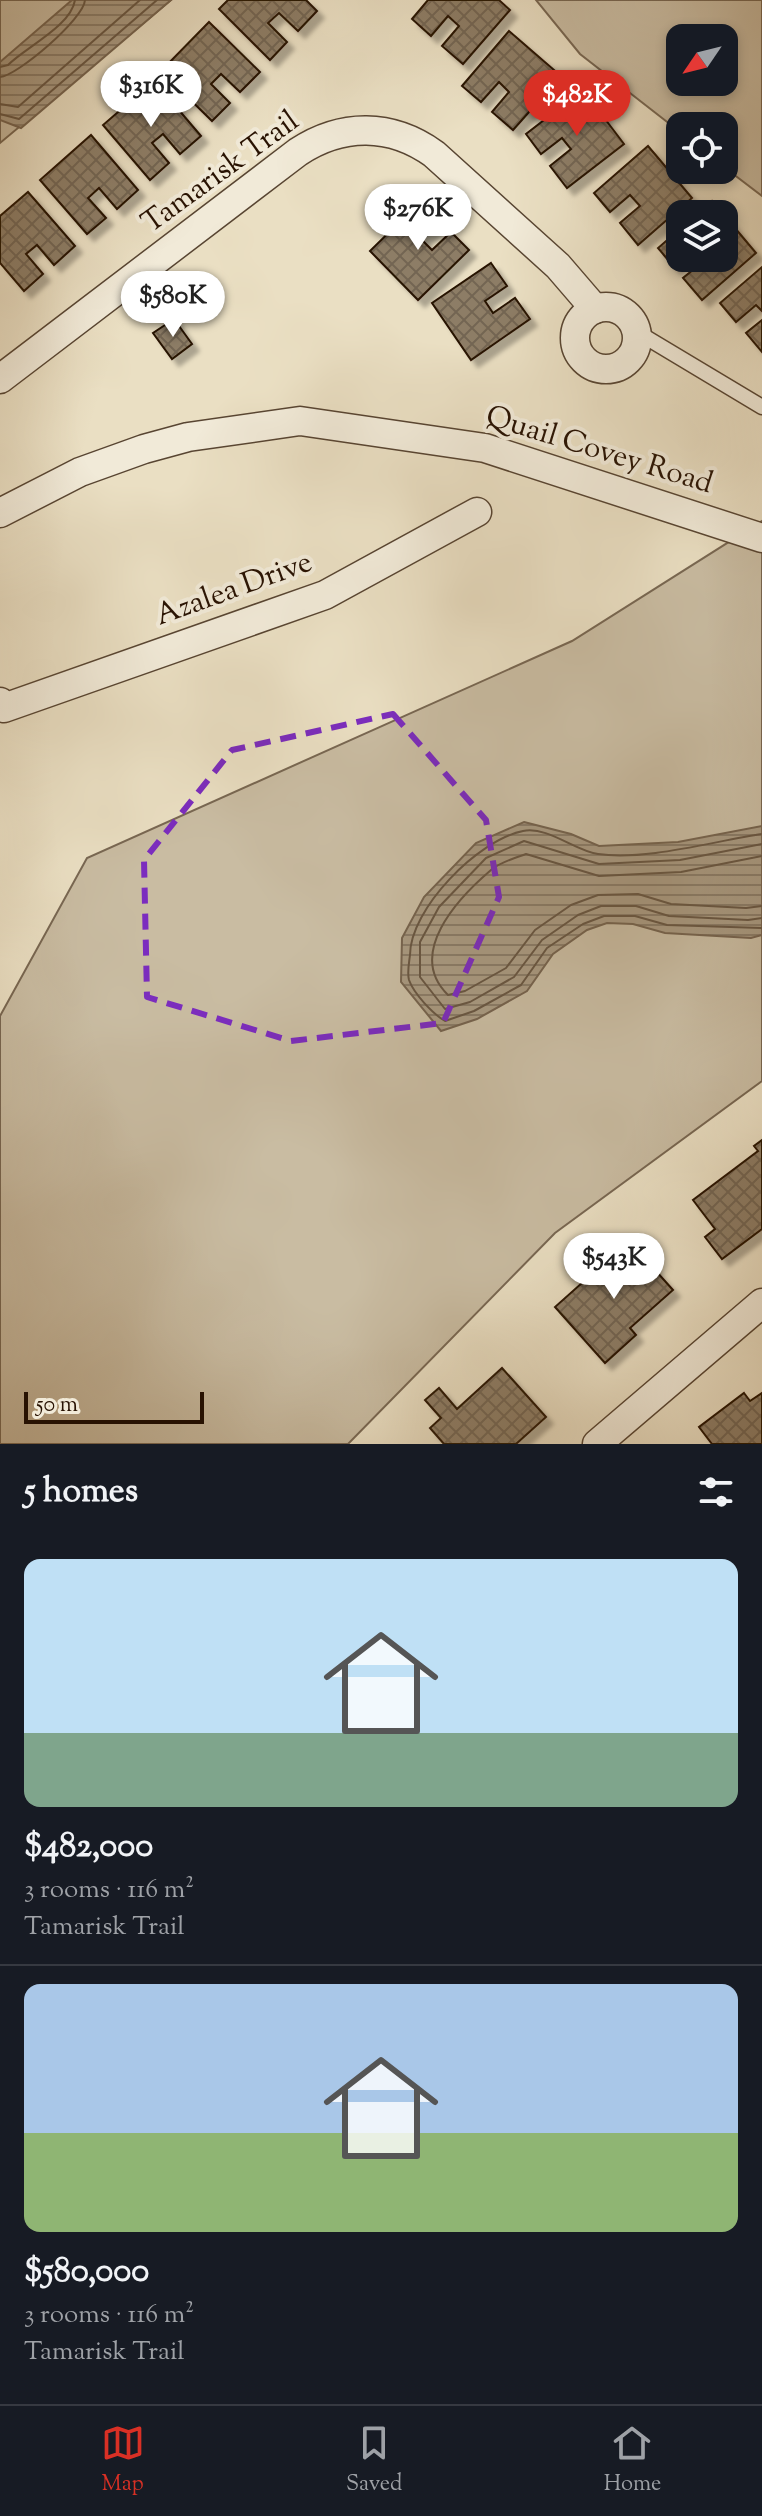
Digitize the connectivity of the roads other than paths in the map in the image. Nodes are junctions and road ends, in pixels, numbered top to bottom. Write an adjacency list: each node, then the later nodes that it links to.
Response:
1 (595, 309): 2 (street); 2 (street); 3 (street, Tamarisk Trail)
2 (637, 332): 4 (lane)
3 (0, 379)
4 (762, 407)
5 (477, 512): 8 (street, Azalea Drive)
6 (0, 513): 7 (street, Quail Covey Road)
7 (762, 538)
8 (1, 707)
9 (762, 1303): 10 (street)
10 (597, 1444)

